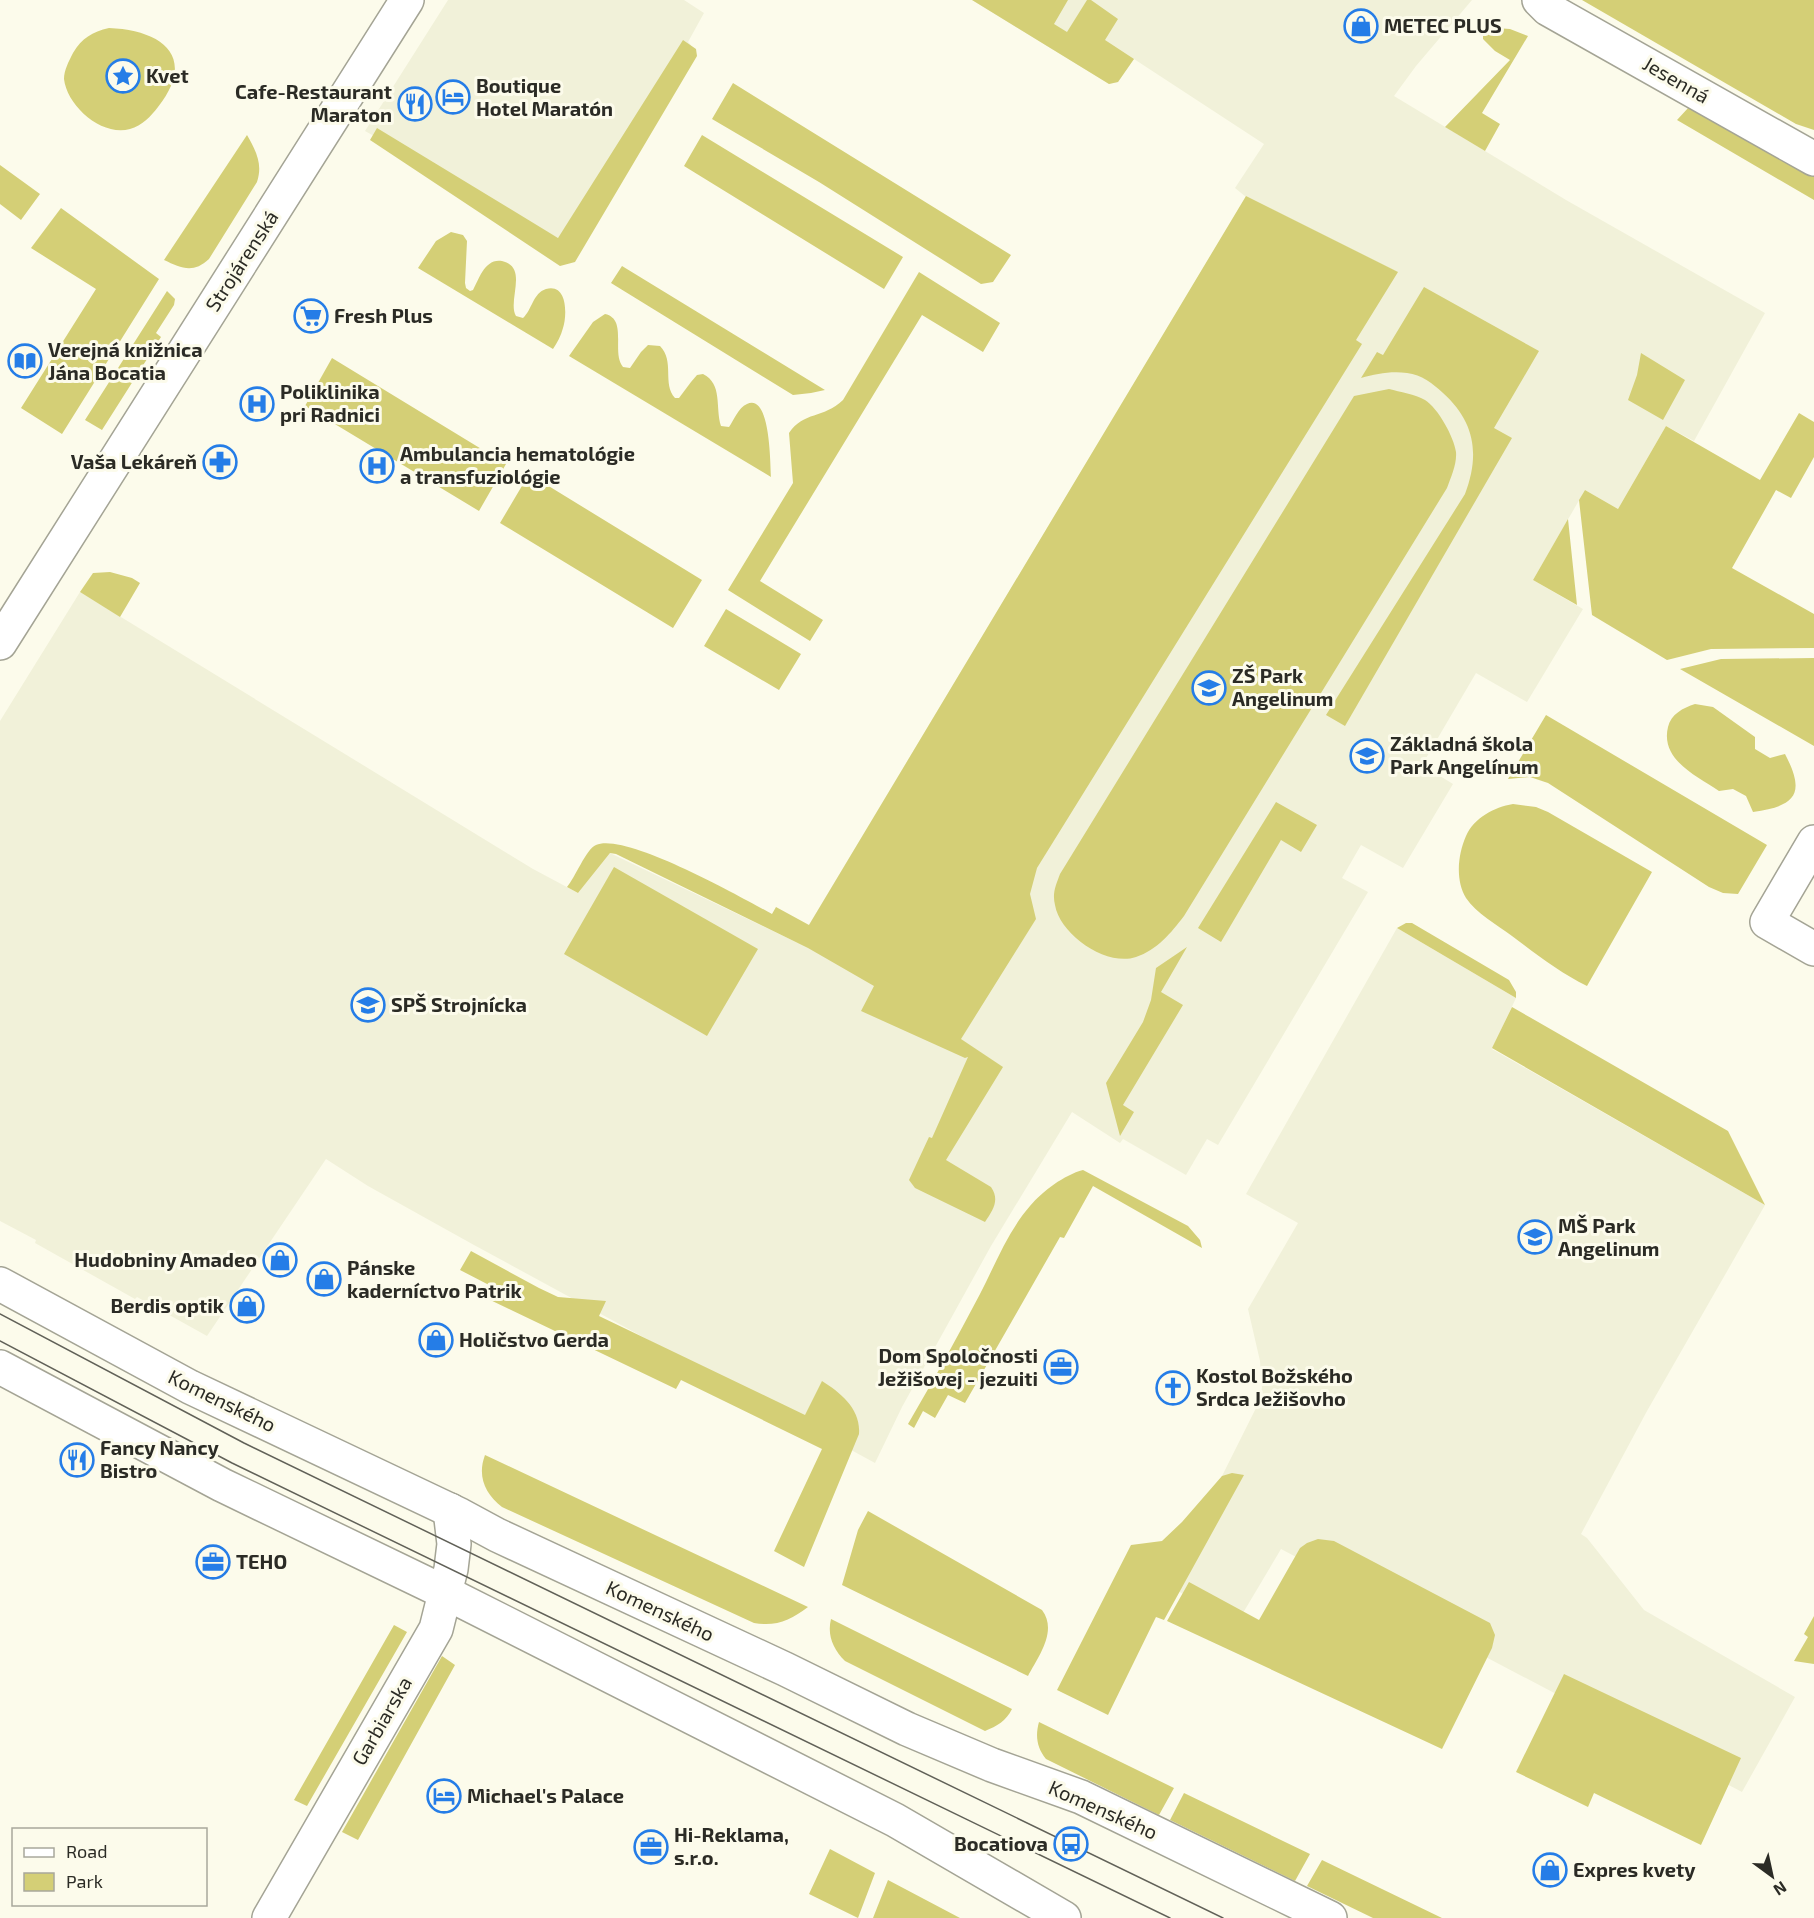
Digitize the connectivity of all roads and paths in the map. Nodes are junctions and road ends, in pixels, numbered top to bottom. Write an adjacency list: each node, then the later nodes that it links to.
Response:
1 (407, 0): 4 (street, Strojárenská)
2 (1539, 0): 3 (street, Jesenná)
3 (1814, 159)
4 (0, 643)
5 (1814, 843): 6 (street)
6 (1814, 949)
7 (0, 1284): 9 (street, Komenského)
8 (0, 1367): 10 (street)
9 (450, 1510): 10 (street, Garbiarska); 13 (street, Komenského)
10 (446, 1593): 11 (street, Garbiarska); 12 (street)
11 (268, 1918)
12 (1064, 1918)
13 (1330, 1918)

